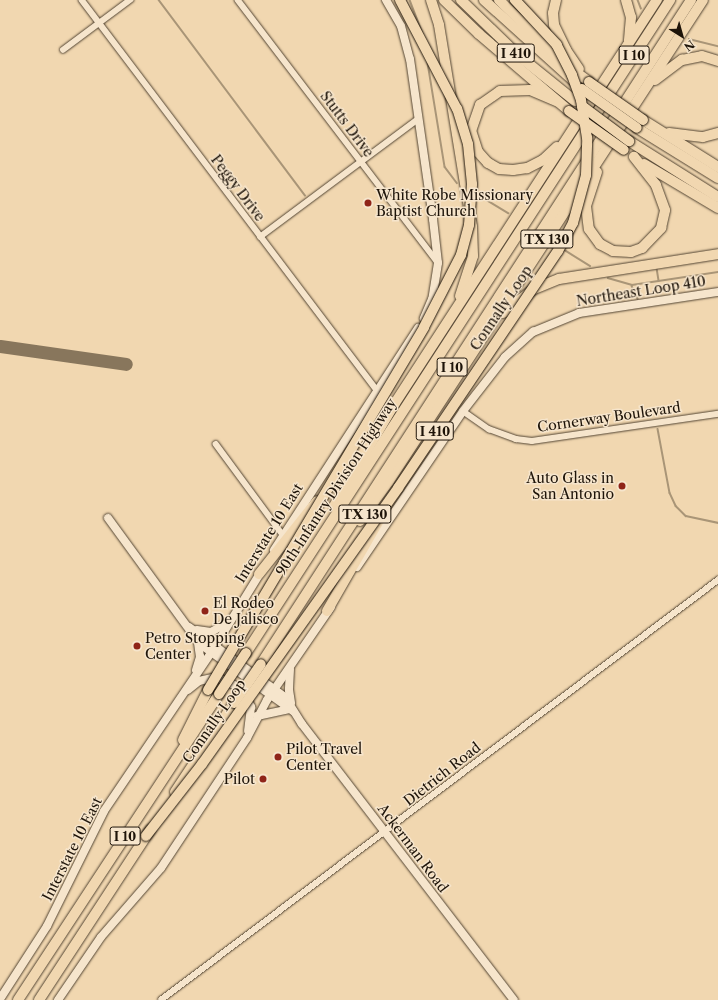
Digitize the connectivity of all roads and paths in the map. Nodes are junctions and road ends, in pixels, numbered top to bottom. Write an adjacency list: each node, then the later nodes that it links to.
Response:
1 (82, 0): 18 (street, Peggy Drive)
2 (130, 0): 18 (street)
3 (238, 0): 33 (street, Stutts Drive)
4 (386, 0): 25 (main road)
5 (400, 0): 68 (highway, bridge)
6 (431, 0): 43 (highway, TX 130)
7 (444, 0): 23 (highway)
8 (461, 0): 30 (highway, I 410, bridge)
9 (484, 0): 22 (highway, I 410)
10 (499, 0): 22 (highway)
11 (515, 0): 70 (highway, Connally Loop / I 410, bridge)
12 (556, 0): 22 (highway)
13 (626, 0): 19 (highway)
14 (657, 0): 19 (highway)
15 (670, 0): 54 (highway, 90th Infantry Division Highway / I 10)
16 (691, 0): 56 (highway, I 10)
17 (703, 0): 24 (highway)
18 (99, 23): 20 (street); 38 (street, Peggy Drive)
19 (628, 45): 27 (highway)
20 (63, 50)
21 (718, 61): 24 (highway, TX 130)
22 (586, 85): 26 (highway, bridge)
23 (558, 102): 27 (highway); 30 (highway, bridge)
24 (637, 102): 31 (highway, TX 130)
25 (417, 120): 33 (street); 40 (main road)
26 (640, 124): 28 (highway); 35 (highway)
27 (575, 126): 43 (highway)
28 (653, 127): 29 (highway); 34 (highway)
29 (718, 133)
30 (627, 145): 32 (highway); 36 (highway, I 410)
31 (604, 153): 32 (highway); 42 (highway, TX 130)
32 (634, 156): 37 (highway)
33 (361, 162): 38 (street); 40 (street, Stutts Drive)
34 (718, 167)
35 (718, 178)
36 (718, 197)
37 (718, 208)
38 (260, 237): 44 (street, Peggy Drive)
39 (718, 254): 42 (highway)
40 (438, 263): 44 (main road, Interstate 10 East)
41 (718, 292): 47 (main road, Northeast Loop 410)
42 (491, 326): 46 (highway, TX 130)
43 (435, 342): 45 (highway, TX 130)
44 (376, 390): 51 (main road, Interstate 10 East)
45 (395, 403): 52 (highway); 54 (highway, TX 130)
46 (436, 411): 55 (highway); 56 (highway, TX 130)
47 (464, 411): 48 (street, Cornerway Boulevard); 55 (main road)
48 (718, 414)
49 (216, 444): 51 (street)
50 (108, 518): 58 (main road, Ackerman Road)
51 (282, 535): 52 (main road, Interstate 10 East)
52 (259, 574): 57 (main road, Interstate 10 East)
53 (718, 580): 69 (street, Dietrich Road)
54 (281, 598): 68 (highway, 90th Infantry Division Highway / I 10, bridge)
55 (327, 611): 61 (main road)
56 (292, 615): 70 (highway, I 10, bridge)
57 (229, 622): 58 (main road); 60 (main road, Interstate 10 East)
58 (192, 629): 59 (main road, Ackerman Road); 60 (main road, Ackerman Road)
59 (198, 643): 60 (main road, Ackerman Road); 62 (main road)
60 (213, 649): 62 (main road, Interstate 10 East); 63 (main road, Ackerman Road)
61 (290, 667): 63 (main road); 65 (main road)
62 (193, 678): 64 (main road, Interstate 10 East)
63 (274, 691): 65 (main road, Ackerman Road); 66 (main road)
64 (182, 695): 67 (main road); 72 (main road, Interstate 10 East)
65 (291, 709): 66 (main road); 69 (main road, Ackerman Road)
66 (257, 716): 67 (main road)
67 (247, 738): 76 (main road)
68 (171, 767): 73 (highway, 90th Infantry Division Highway / I 10)
69 (385, 832): 77 (street, Dietrich Road); 78 (main road, Ackerman Road)
70 (146, 836): 71 (highway, I 10)
71 (111, 889): 74 (highway, I 10); 75 (highway)
72 (0, 999)
73 (18, 1000)
74 (39, 1000)
75 (46, 1000)
76 (58, 1000)
77 (161, 1000)
78 (514, 1000)

